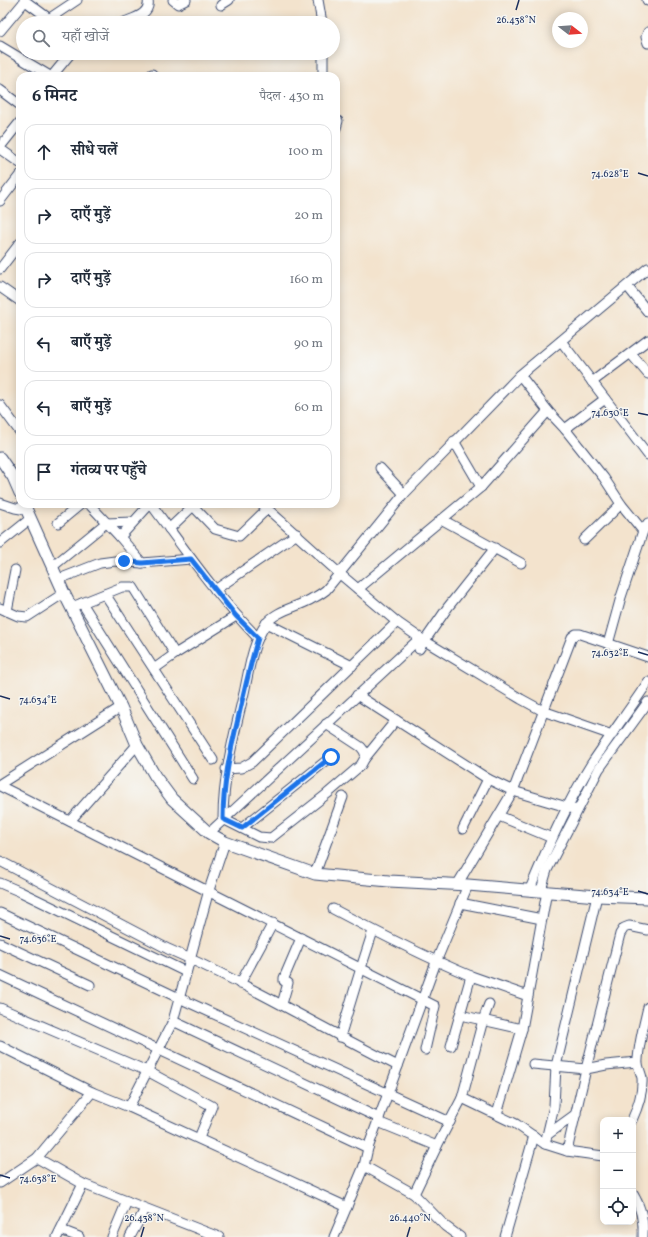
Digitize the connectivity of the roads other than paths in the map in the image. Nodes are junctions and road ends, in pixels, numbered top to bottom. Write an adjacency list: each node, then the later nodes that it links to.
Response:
1 (25, 0): 7 (street); 11 (street)
2 (77, 0): 8 (street)
3 (148, 0): 9 (street)
4 (174, 0): 5 (street)
5 (186, 0)
6 (318, 0): 10 (street)
7 (46, 16)
8 (59, 16)
9 (139, 16)
10 (321, 16)
11 (0, 31)
12 (648, 32): 13 (street)
13 (648, 43)
14 (0, 46): 15 (street)
15 (16, 55)
16 (24, 60): 19 (street)
17 (65, 60): 20 (street)
18 (323, 60): 21 (street)
19 (44, 72)
20 (54, 72)
21 (323, 72)
22 (0, 90): 23 (street)
23 (16, 102)
24 (16, 125): 25 (street)
25 (3, 136): 26 (street)
26 (0, 148): 27 (street)
27 (16, 161)
28 (16, 180): 29 (street)
29 (0, 201)
30 (16, 248): 32 (street)
31 (648, 268): 33 (street)
32 (0, 269)
33 (627, 286): 36 (street); 38 (street)
34 (0, 287): 35 (street)
35 (16, 298)
36 (648, 312)
37 (648, 340): 39 (street)
38 (561, 341): 41 (street); 42 (street)
39 (630, 354): 40 (street); 42 (street)
40 (648, 374)
41 (520, 375): 45 (street); 48 (street)
42 (592, 382): 43 (street)
43 (605, 399): 47 (street); 49 (street)
44 (0, 404): 46 (street)
45 (548, 411): 47 (street); 53 (street)
46 (16, 426)
47 (565, 428): 56 (street)
48 (454, 441): 53 (street); 54 (street)
49 (648, 455)
50 (0, 458): 52 (street)
51 (380, 468): 54 (street)
52 (16, 484)
53 (480, 486): 66 (street)
54 (404, 494): 82 (street)
55 (0, 502): 65 (street)
56 (621, 504): 70 (street); 74 (street)
57 (76, 508): 68 (street)
58 (93, 508): 69 (street)
59 (146, 508): 67 (street)
60 (153, 508): 71 (street)
61 (189, 508): 71 (street)
62 (195, 508): 63 (street)
63 (263, 508)
64 (267, 508): 72 (street)
65 (27, 511): 75 (street); 80 (street)
66 (440, 519): 76 (street); 84 (street)
67 (133, 522): 69 (street); 73 (street)
68 (58, 523)
69 (106, 523): 73 (street); 80 (street)
70 (645, 527): 95 (street)
71 (169, 529): 77 (street)
72 (297, 534): 82 (street); 85 (street)
73 (120, 537): 78 (street)
74 (584, 540)
75 (0, 543)
76 (495, 548): 79 (street); 94 (street)
77 (191, 559): 78 (street); 85 (street)
78 (142, 563): 83 (street)
79 (522, 563)
80 (52, 567): 83 (street)
81 (15, 570): 89 (street)
82 (340, 574): 84 (street); 92 (street)
83 (59, 579): 87 (street)
84 (358, 589): 91 (street)
85 (215, 590): 90 (street)
86 (105, 594): 88 (street); 97 (street); 100 (street)
87 (68, 601): 88 (street); 89 (street); 104 (street)
88 (82, 603): 114 (street)
89 (3, 609)
90 (236, 616): 93 (street); 97 (street)
91 (397, 622): 94 (street); 99 (street)
92 (266, 623): 93 (street); 99 (street)
93 (258, 638): 113 (street)
94 (422, 639): 96 (street); 102 (street); 105 (street)
95 (608, 644): 98 (street); 105 (street)
96 (419, 649)
97 (175, 654): 100 (street)
98 (648, 657)
99 (352, 666): 113 (street)
100 (154, 669): 112 (street)
101 (648, 682): 108 (street)
102 (357, 695): 106 (street); 107 (street)
103 (648, 702): 119 (street)
104 (121, 707): 109 (street); 116 (street)
105 (543, 711): 108 (street); 117 (street)
106 (396, 720): 111 (street); 115 (street)
107 (326, 724): 111 (street); 121 (street)
108 (612, 735): 119 (street)
109 (137, 744): 122 (street); 125 (street)
110 (331, 757): 123 (street)
111 (365, 758): 123 (street)
112 (213, 760)
113 (226, 769): 121 (street)
114 (193, 779)
115 (488, 780): 117 (street); 124 (street)
116 (0, 785): 122 (street)
117 (513, 791): 119 (street); 120 (street)
118 (343, 797): 129 (street)
119 (572, 809): 126 (street); 133 (street)
120 (500, 816): 126 (street); 131 (street)
121 (223, 819): 123 (street); 125 (street)
122 (70, 821): 132 (street)
123 (242, 828)
124 (463, 829)
125 (209, 833): 127 (street)
126 (552, 838): 133 (street)
127 (225, 842): 129 (street); 132 (street)
128 (0, 861): 145 (street)
129 (315, 874): 131 (street)
130 (0, 883): 148 (street)
131 (462, 885): 133 (street); 136 (street)
132 (209, 890): 140 (street); 145 (street)
133 (546, 891): 134 (street); 139 (street)
134 (597, 896): 135 (street); 172 (street)
135 (648, 898)
136 (460, 904): 139 (street); 146 (street)
137 (332, 909): 142 (street)
138 (0, 913): 154 (street)
139 (542, 919): 153 (street)
140 (273, 923): 143 (street); 152 (street)
141 (648, 930): 173 (street)
142 (373, 931): 146 (street); 147 (street)
143 (301, 938): 147 (street); 156 (street)
144 (0, 943): 151 (street)
145 (190, 958): 148 (street); 152 (street)
146 (436, 962): 150 (street); 155 (street)
147 (360, 968): 155 (street); 164 (street)
148 (186, 972): 154 (street)
149 (0, 975): 167 (street)
150 (471, 976): 153 (street); 160 (street)
151 (90, 984)
152 (240, 984): 156 (street)
153 (528, 996): 163 (street)
154 (179, 998): 162 (street); 176 (street)
155 (422, 1000): 168 (street); 171 (street)
156 (282, 1004): 164 (street)
157 (489, 1004): 161 (street)
158 (648, 1007): 169 (street)
159 (0, 1008): 174 (street)
160 (460, 1015): 161 (street); 166 (street)
161 (483, 1020): 163 (street); 177 (street)
162 (173, 1021): 167 (street); 182 (street)
163 (522, 1029): 179 (street)
164 (340, 1037): 171 (street)
165 (0, 1046): 175 (street)
166 (451, 1046)
167 (158, 1050): 174 (street); 189 (street)
168 (425, 1050)
169 (637, 1062): 173 (street); 181 (street)
170 (533, 1064): 172 (street)
171 (398, 1066): 176 (street)
172 (556, 1066): 173 (street); 185 (street)
173 (586, 1069): 180 (street)
174 (147, 1071): 178 (street); 186 (street)
175 (92, 1092): 178 (street); 192 (street)
176 (388, 1093): 182 (street); 183 (street)
177 (462, 1098): 179 (street); 183 (street)
178 (129, 1107): 186 (street)
179 (497, 1114): 184 (street)
180 (576, 1114): 185 (street); 190 (street)
181 (634, 1117)
182 (378, 1120): 188 (street); 189 (street)
183 (450, 1122): 188 (street)
184 (531, 1134): 187 (street); 208 (street)
185 (547, 1135): 187 (street)
186 (199, 1138): 199 (street)
187 (545, 1144): 190 (street)
188 (437, 1146): 196 (street)
189 (368, 1148): 193 (street)
190 (567, 1151): 191 (street)
191 (600, 1156)
192 (37, 1158): 194 (street); 195 (street)
193 (364, 1166): 196 (street); 199 (street)
194 (0, 1183)
195 (83, 1184): 198 (street); 201 (street)
196 (414, 1194): 202 (street)
197 (636, 1199): 209 (street)
198 (128, 1202): 200 (street); 204 (street)
199 (347, 1206): 207 (street)
200 (145, 1209): 205 (street); 206 (street)
201 (59, 1233): 203 (street)
202 (459, 1236)
203 (79, 1237)
204 (112, 1237)
205 (130, 1237)
206 (219, 1237)
207 (334, 1237)
208 (505, 1237)
209 (643, 1237)

